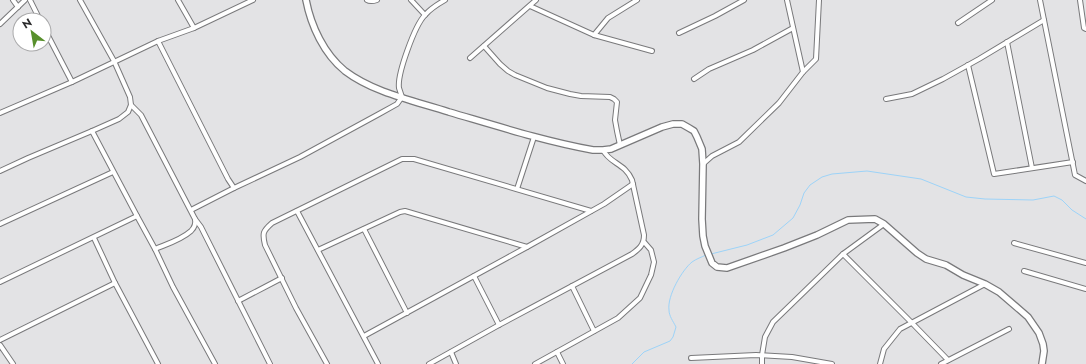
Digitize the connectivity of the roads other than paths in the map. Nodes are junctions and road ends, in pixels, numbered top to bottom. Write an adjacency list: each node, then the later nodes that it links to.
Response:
1 (13, 0): 21 (street)
2 (25, 0): 21 (street)
3 (30, 0): 22 (street)
4 (80, 0): 38 (street)
5 (178, 0): 27 (street)
6 (252, 0): 27 (street)
7 (306, 0): 43 (street)
8 (367, 0): 9 (street)
9 (378, 0)
10 (410, 0): 23 (street)
11 (446, 0): 23 (street)
12 (536, 0): 20 (street)
13 (637, 0): 31 (street)
14 (744, 0): 30 (street)
15 (787, 0): 28 (street)
16 (819, 0): 40 (street)
17 (992, 0): 25 (street)
18 (1040, 0): 24 (street)
19 (1080, 0): 29 (street)
20 (530, 6): 31 (street); 35 (street)
21 (18, 7): 26 (street)
22 (36, 12)
23 (424, 15): 43 (street)
24 (1044, 20): 33 (street); 51 (street)
25 (958, 23)
26 (0, 24)
27 (194, 28): 32 (street)
28 (793, 28): 40 (street); 41 (street)
29 (1086, 30)
30 (679, 33)
31 (594, 35): 36 (street)
32 (158, 41): 38 (street); 58 (street)
33 (1007, 42): 39 (street); 53 (street)
34 (52, 43): 42 (street)
35 (484, 46): 37 (street); 49 (street)
36 (652, 51)
37 (470, 58)
38 (114, 61): 42 (street); 45 (street)
39 (968, 65): 44 (street); 53 (street)
40 (803, 72): 52 (street)
41 (694, 79)
42 (72, 82): 46 (street)
43 (402, 97): 48 (street); 58 (street)
44 (886, 99)
45 (130, 105): 47 (street); 60 (street)
46 (0, 113)
47 (92, 131): 54 (street); 55 (street)
48 (534, 137): 50 (street); 59 (street)
49 (620, 145): 50 (street); 52 (street)
50 (603, 150): 57 (street)
51 (1073, 162): 53 (street); 56 (street)
52 (703, 164): 66 (street)
53 (1032, 168)
54 (0, 170)
55 (113, 172): 63 (street); 65 (street)
56 (1086, 181)
57 (633, 184): 62 (street); 69 (street)
58 (234, 188): 60 (street)
59 (517, 189): 61 (street); 62 (street)
60 (191, 210): 64 (street)
61 (297, 211): 73 (street); 78 (street)
62 (591, 211): 71 (street)
63 (137, 216): 68 (street); 72 (street)
64 (196, 219): 72 (street); 84 (street)
65 (0, 224)
66 (884, 224): 74 (street); 81 (street)
67 (364, 229): 71 (street); 73 (street); 85 (street)
68 (94, 238): 79 (street); 80 (street)
69 (644, 242): 82 (street); 89 (street)
70 (1014, 243): 75 (street)
71 (527, 247): 77 (street)
72 (155, 250): 100 (street)
73 (318, 250): 90 (street)
74 (843, 254): 86 (street); 95 (street)
75 (1086, 263)
76 (1024, 271): 83 (street)
77 (474, 276): 85 (street); 87 (street)
78 (282, 278): 84 (street); 102 (street)
79 (0, 282)
80 (115, 283): 91 (street); 99 (street)
81 (985, 284): 86 (street); 112 (street)
82 (572, 286): 87 (street); 89 (street)
83 (1086, 289)
84 (238, 301): 101 (street)
85 (407, 313): 90 (street)
86 (912, 323): 97 (street); 110 (street)
87 (499, 325): 93 (street)
88 (1009, 329): 97 (street)
89 (594, 331): 94 (street)
90 (364, 336): 103 (street)
91 (0, 340)
92 (0, 345): 98 (street)
93 (451, 352): 104 (street); 105 (street)
94 (557, 352): 106 (street); 107 (street)
95 (762, 355): 96 (street); 108 (street); 109 (street)
96 (691, 358)
97 (948, 360): 111 (street)
98 (13, 364)
99 (158, 364)
100 (215, 364)
101 (270, 364)
102 (327, 364)
103 (378, 364)
104 (429, 364)
105 (456, 364)
106 (535, 364)
107 (563, 364)
108 (762, 364)
109 (832, 364)
110 (880, 364)
111 (941, 364)
112 (1042, 364)

